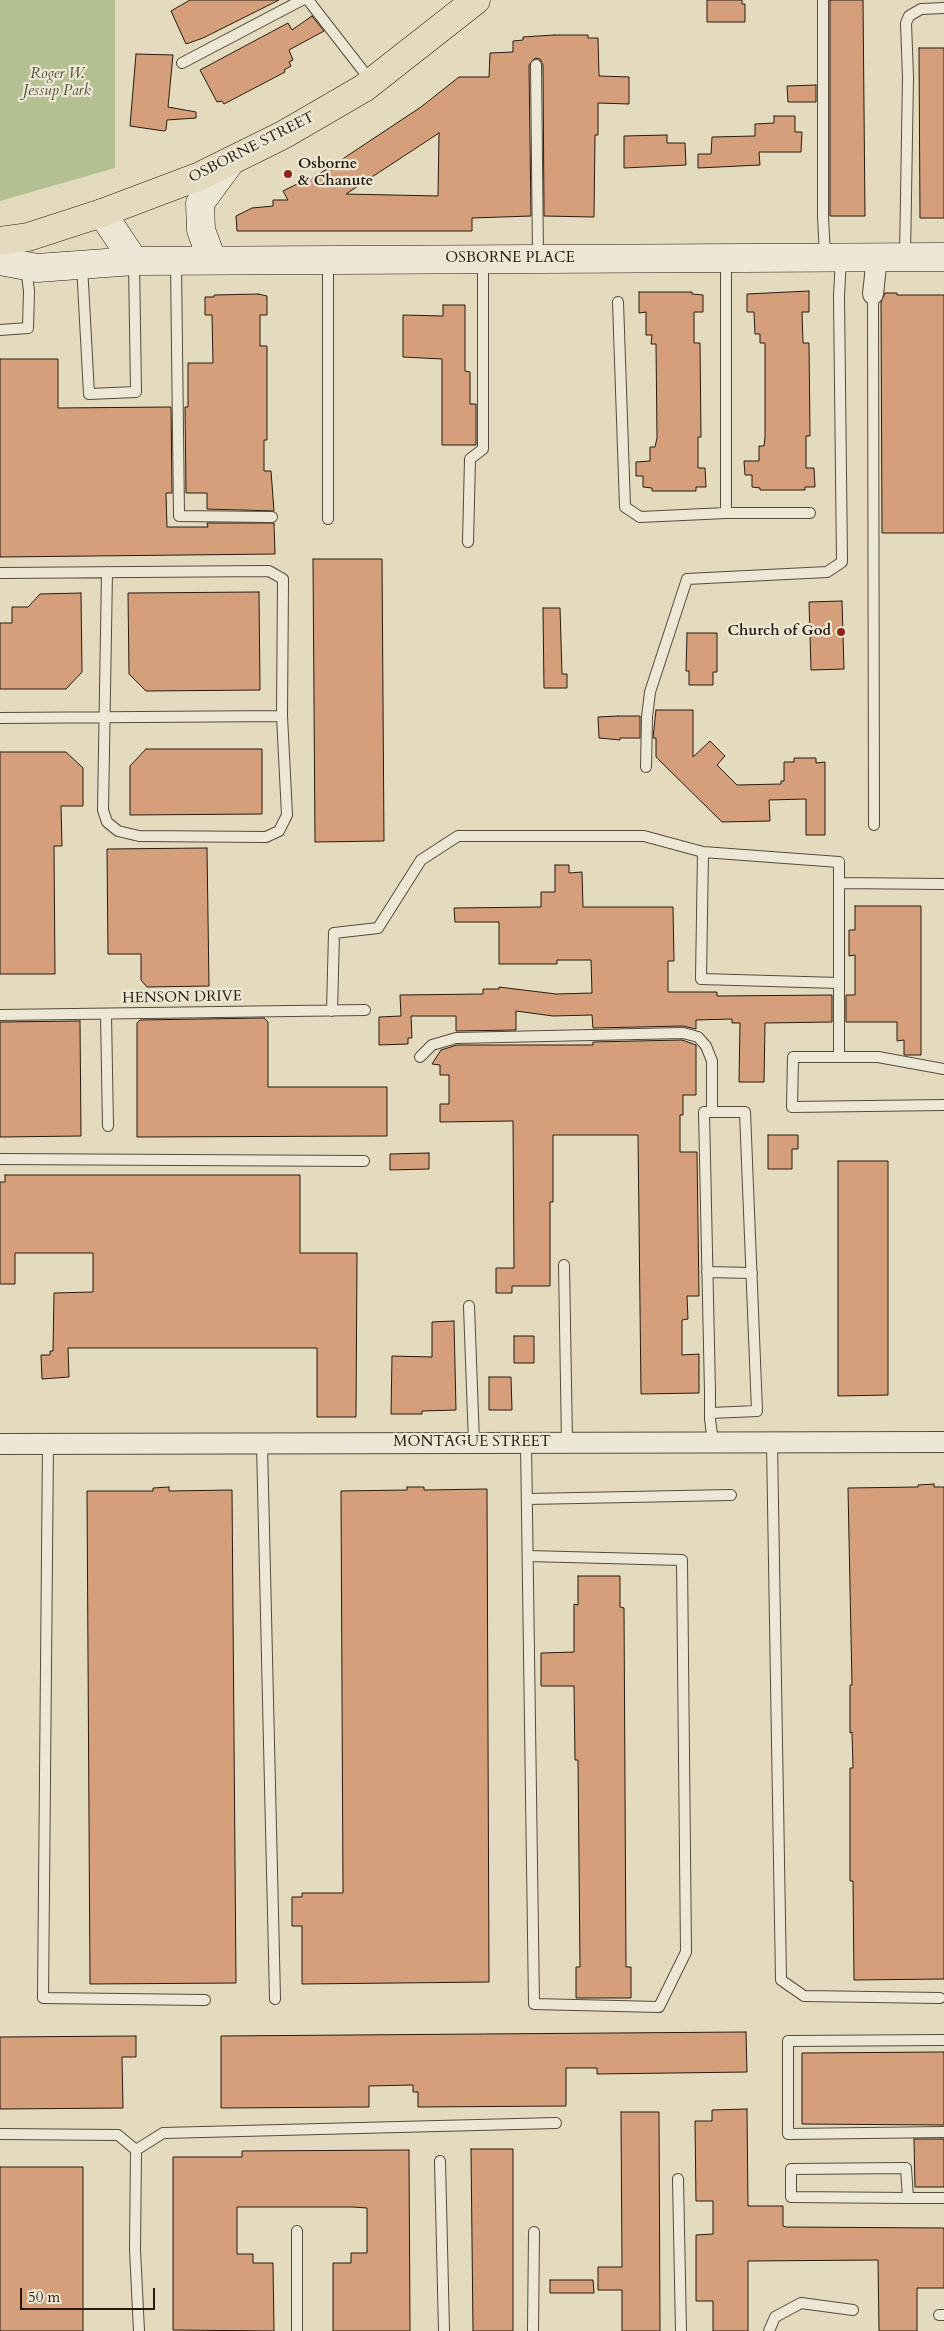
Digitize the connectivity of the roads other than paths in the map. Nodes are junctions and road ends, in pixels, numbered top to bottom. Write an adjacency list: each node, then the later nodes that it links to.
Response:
1 (302, 0): 6 (lane)
2 (308, 0): 8 (lane)
3 (476, 0): 8 (main road, OSBORNE STREET)
4 (823, 0): 12 (lane)
5 (944, 8): 14 (lane)
6 (182, 63)
7 (536, 65): 18 (lane)
8 (372, 81): 9 (main road, OSBORNE STREET)
9 (231, 161): 10 (main road, OSBORNE STREET); 19 (street)
10 (102, 213): 11 (main road, OSBORNE STREET); 21 (street)
11 (0, 241)
12 (833, 257): 13 (street, OSBORNE PLACE); 16 (street, OSBORNE PLACE); 38 (lane)
13 (877, 257): 14 (street, OSBORNE PLACE); 25 (street)
14 (906, 257): 15 (street, OSBORNE PLACE)
15 (944, 257)
16 (726, 258): 18 (street, OSBORNE PLACE); 28 (lane)
17 (483, 259): 18 (street, OSBORNE PLACE); 20 (street, OSBORNE PLACE); 32 (lane)
18 (538, 259)
19 (212, 260): 20 (street, OSBORNE PLACE); 22 (street, OSBORNE PLACE)
20 (328, 260): 31 (lane)
21 (134, 261): 22 (street, OSBORNE PLACE); 24 (street, OSBORNE PLACE); 24 (lane)
22 (176, 261): 30 (lane)
23 (13, 263): 24 (street, OSBORNE PLACE); 27 (lane)
24 (82, 264)
25 (873, 294): 39 (lane)
26 (618, 302): 28 (lane)
27 (0, 330)
28 (726, 513): 29 (lane)
29 (810, 513)
30 (272, 517)
31 (328, 519)
32 (468, 542)
33 (107, 572): 34 (lane); 35 (lane); 37 (lane)
34 (0, 573)
35 (282, 716): 37 (lane); 37 (lane)
36 (0, 718): 37 (lane)
37 (105, 719)
38 (646, 767)
39 (874, 825)
40 (703, 852): 41 (lane); 43 (lane); 45 (lane)
41 (839, 883): 42 (lane); 43 (lane)
42 (944, 884)
43 (839, 983): 49 (lane)
44 (365, 1010): 45 (lane, HENSON DRIVE)
45 (332, 1011): 46 (lane, HENSON DRIVE)
46 (106, 1014): 47 (lane, HENSON DRIVE); 53 (lane)
47 (0, 1015)
48 (420, 1056): 52 (lane)
49 (839, 1057): 50 (lane); 51 (lane)
50 (944, 1069)
51 (944, 1105)
52 (712, 1112): 57 (lane); 58 (lane)
53 (108, 1126)
54 (0, 1160): 55 (lane)
55 (364, 1161)
56 (564, 1265): 65 (lane)
57 (707, 1272): 58 (lane); 60 (lane)
58 (752, 1272): 60 (lane)
59 (469, 1306): 63 (lane)
60 (710, 1413): 66 (lane)
61 (772, 1442): 62 (street, MONTAGUE STREET); 66 (street, MONTAGUE STREET); 73 (lane)
62 (944, 1442)
63 (474, 1443): 64 (street, MONTAGUE STREET); 69 (street, MONTAGUE STREET)
64 (526, 1443): 65 (street, MONTAGUE STREET); 71 (lane)
65 (567, 1443): 66 (street, MONTAGUE STREET)
66 (713, 1443)
67 (0, 1444): 68 (street, MONTAGUE STREET)
68 (48, 1444): 69 (street, MONTAGUE STREET); 75 (lane)
69 (262, 1444): 74 (lane)
70 (731, 1495): 71 (lane)
71 (527, 1499): 72 (lane)
72 (528, 1556): 72 (lane)
73 (940, 1998)
74 (276, 1999)
75 (205, 2000)
76 (944, 2040): 78 (lane)
77 (556, 2123): 80 (lane)
78 (944, 2132)
79 (0, 2134): 80 (lane)
80 (136, 2150): 88 (lane)
81 (440, 2162): 90 (lane)
82 (678, 2179): 92 (lane)
83 (908, 2198): 83 (lane); 84 (lane)
84 (944, 2198)
85 (297, 2231): 89 (lane)
86 (534, 2232): 91 (lane)
87 (852, 2310): 93 (lane)
88 (138, 2331)
89 (297, 2331)
90 (444, 2331)
91 (533, 2331)
92 (681, 2331)
93 (769, 2331)

